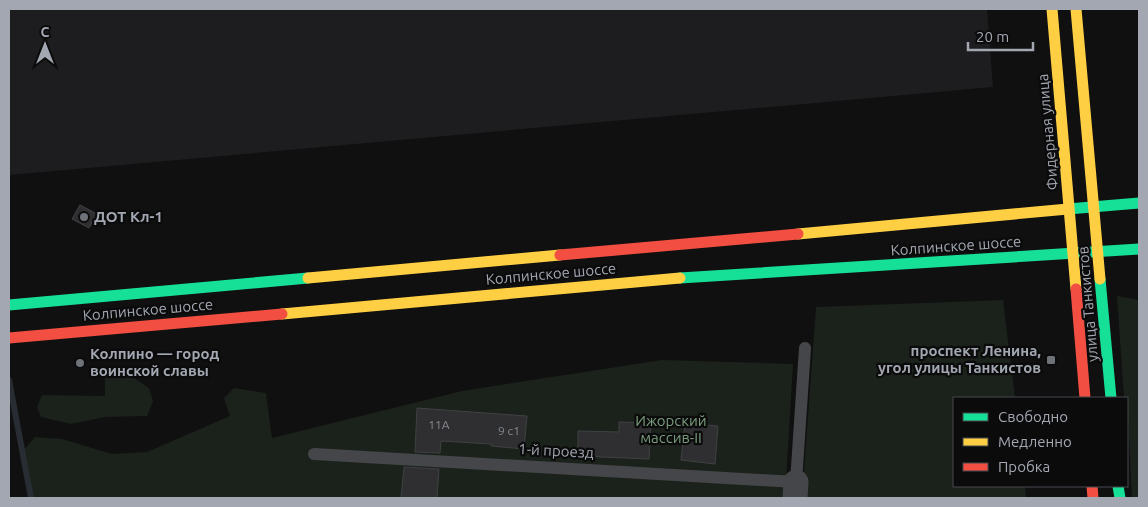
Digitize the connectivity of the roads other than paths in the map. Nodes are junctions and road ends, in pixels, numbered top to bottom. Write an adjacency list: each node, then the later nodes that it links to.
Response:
1 (1052, 9): 5 (main road, Фидерная улица)
2 (1076, 9): 4 (main road)
3 (1139, 203): 4 (main road, Колпинское шоссе)
4 (1095, 207): 5 (main road, Колпинское шоссе); 7 (main road, улица Танкистов)
5 (1069, 210): 8 (main road, Фидерная улица); 9 (main road, Колпинское шоссе)
6 (1139, 249): 7 (main road, Колпинское шоссе)
7 (1098, 252): 8 (main road, Колпинское шоссе); 13 (main road, улица Танкистов)
8 (1073, 254): 10 (main road, Колпинское шоссе); 12 (main road, улица Танкистов)
9 (9, 305)
10 (9, 338)
11 (805, 348): 15 (lane)
12 (1085, 397)
13 (1111, 397)
14 (314, 454): 15 (lane, 1-й проезд)
15 (796, 490)

